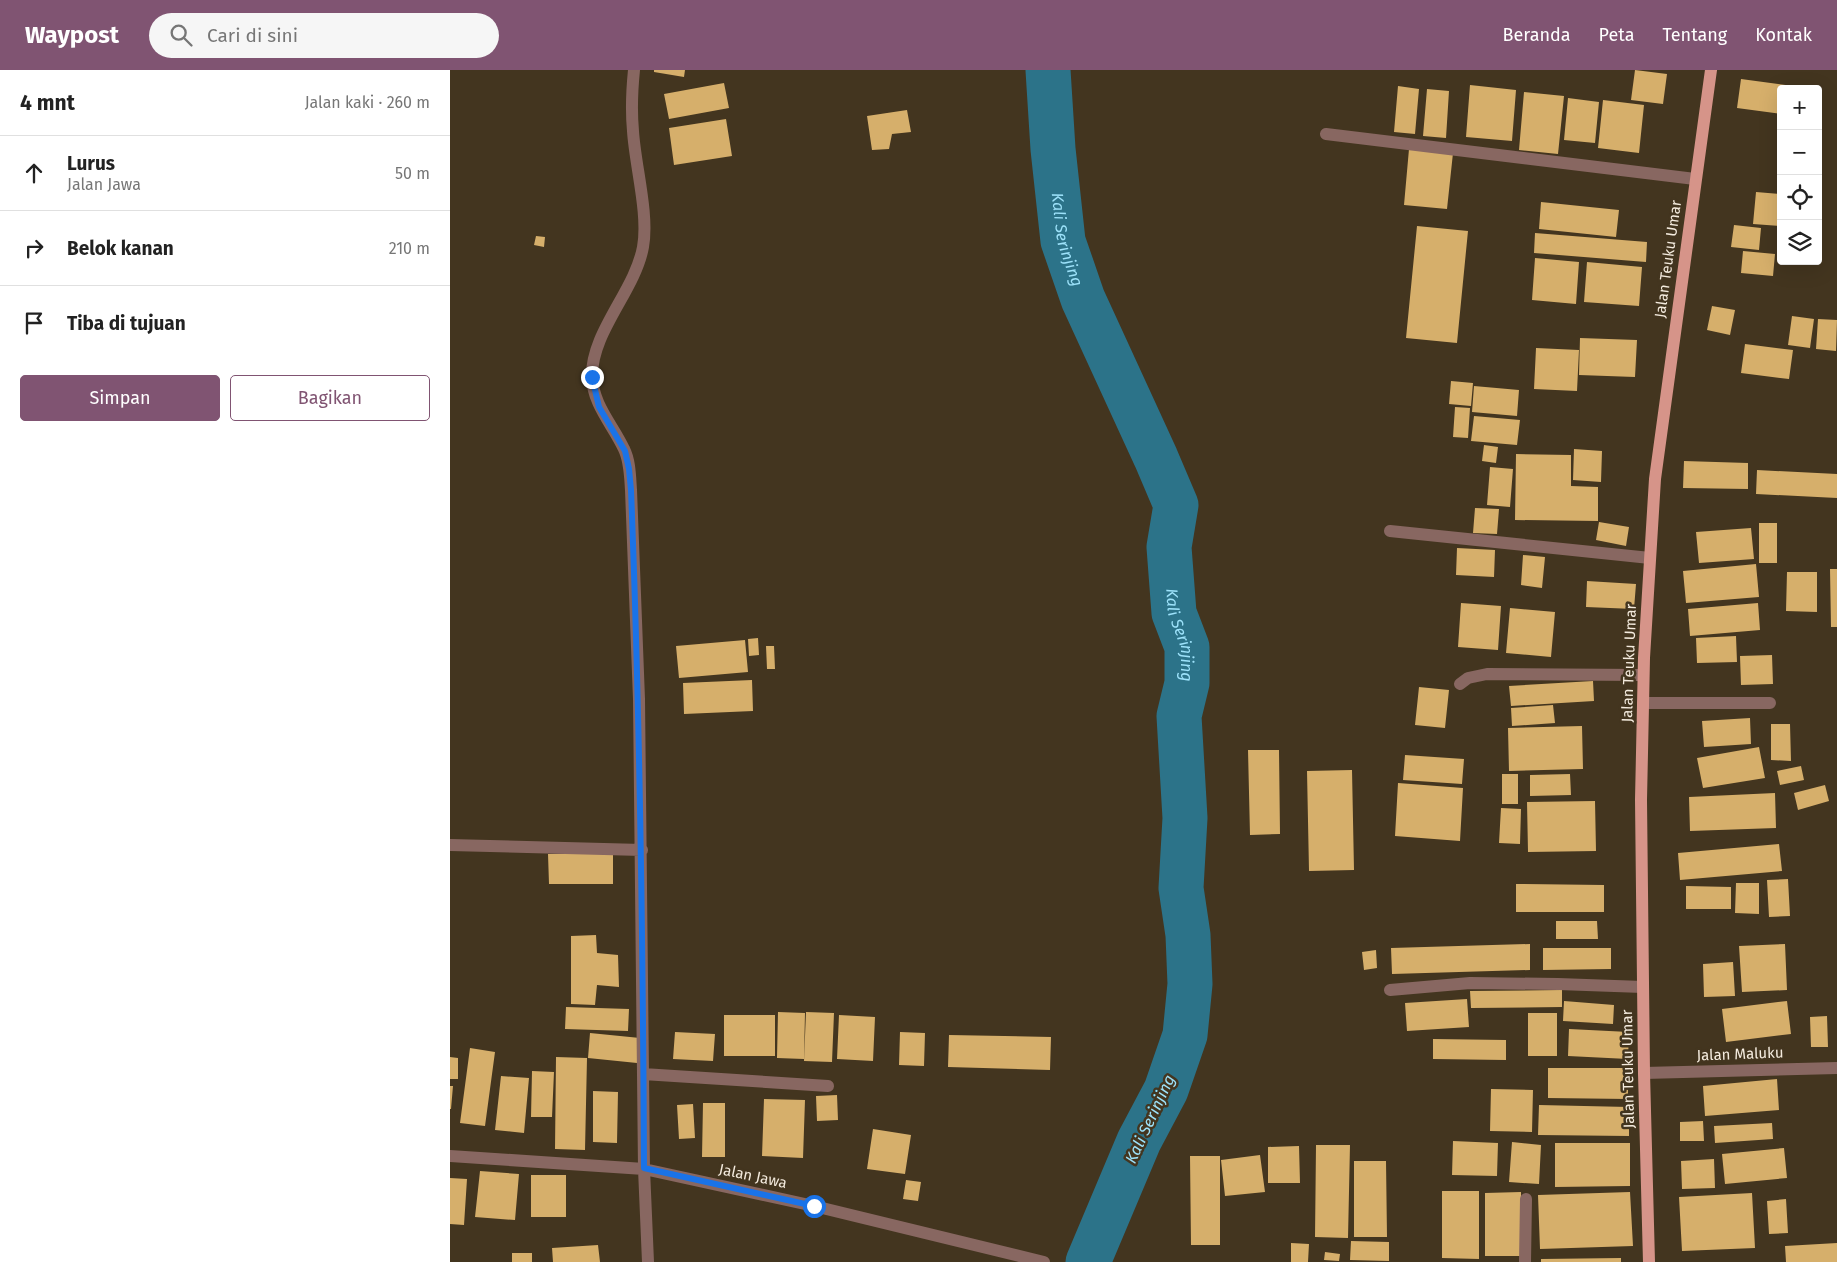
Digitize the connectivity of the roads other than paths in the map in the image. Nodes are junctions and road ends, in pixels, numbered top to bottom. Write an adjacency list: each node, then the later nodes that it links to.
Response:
1 (634, 70): 12 (street)
2 (1711, 70): 4 (main road, Jalan Teuku Umar)
3 (1326, 134): 4 (street)
4 (1695, 179): 6 (main road, Jalan Teuku Umar)
5 (1390, 531): 6 (street)
6 (1650, 558): 7 (main road, Jalan Teuku Umar)
7 (1643, 675): 8 (street); 9 (main road, Jalan Teuku Umar)
8 (1460, 684)
9 (1643, 703): 10 (street); 13 (main road, Jalan Teuku Umar)
10 (1770, 703)
11 (450, 845): 12 (street)
12 (642, 850): 17 (street)
13 (1643, 986): 14 (street); 16 (main road, Jalan Teuku Umar)
14 (1390, 990)
15 (1837, 1068): 16 (street, Jalan Maluku)
16 (1644, 1073): 25 (main road, Jalan Teuku Umar)
17 (643, 1074): 18 (street); 20 (street)
18 (828, 1086)
19 (450, 1156): 20 (street, Jalan Jawa)
20 (644, 1168): 22 (street); 23 (street, Jalan Jawa)
21 (1526, 1199): 24 (street)
22 (648, 1262)
23 (1044, 1262)
24 (1525, 1262)
25 (1649, 1262)

